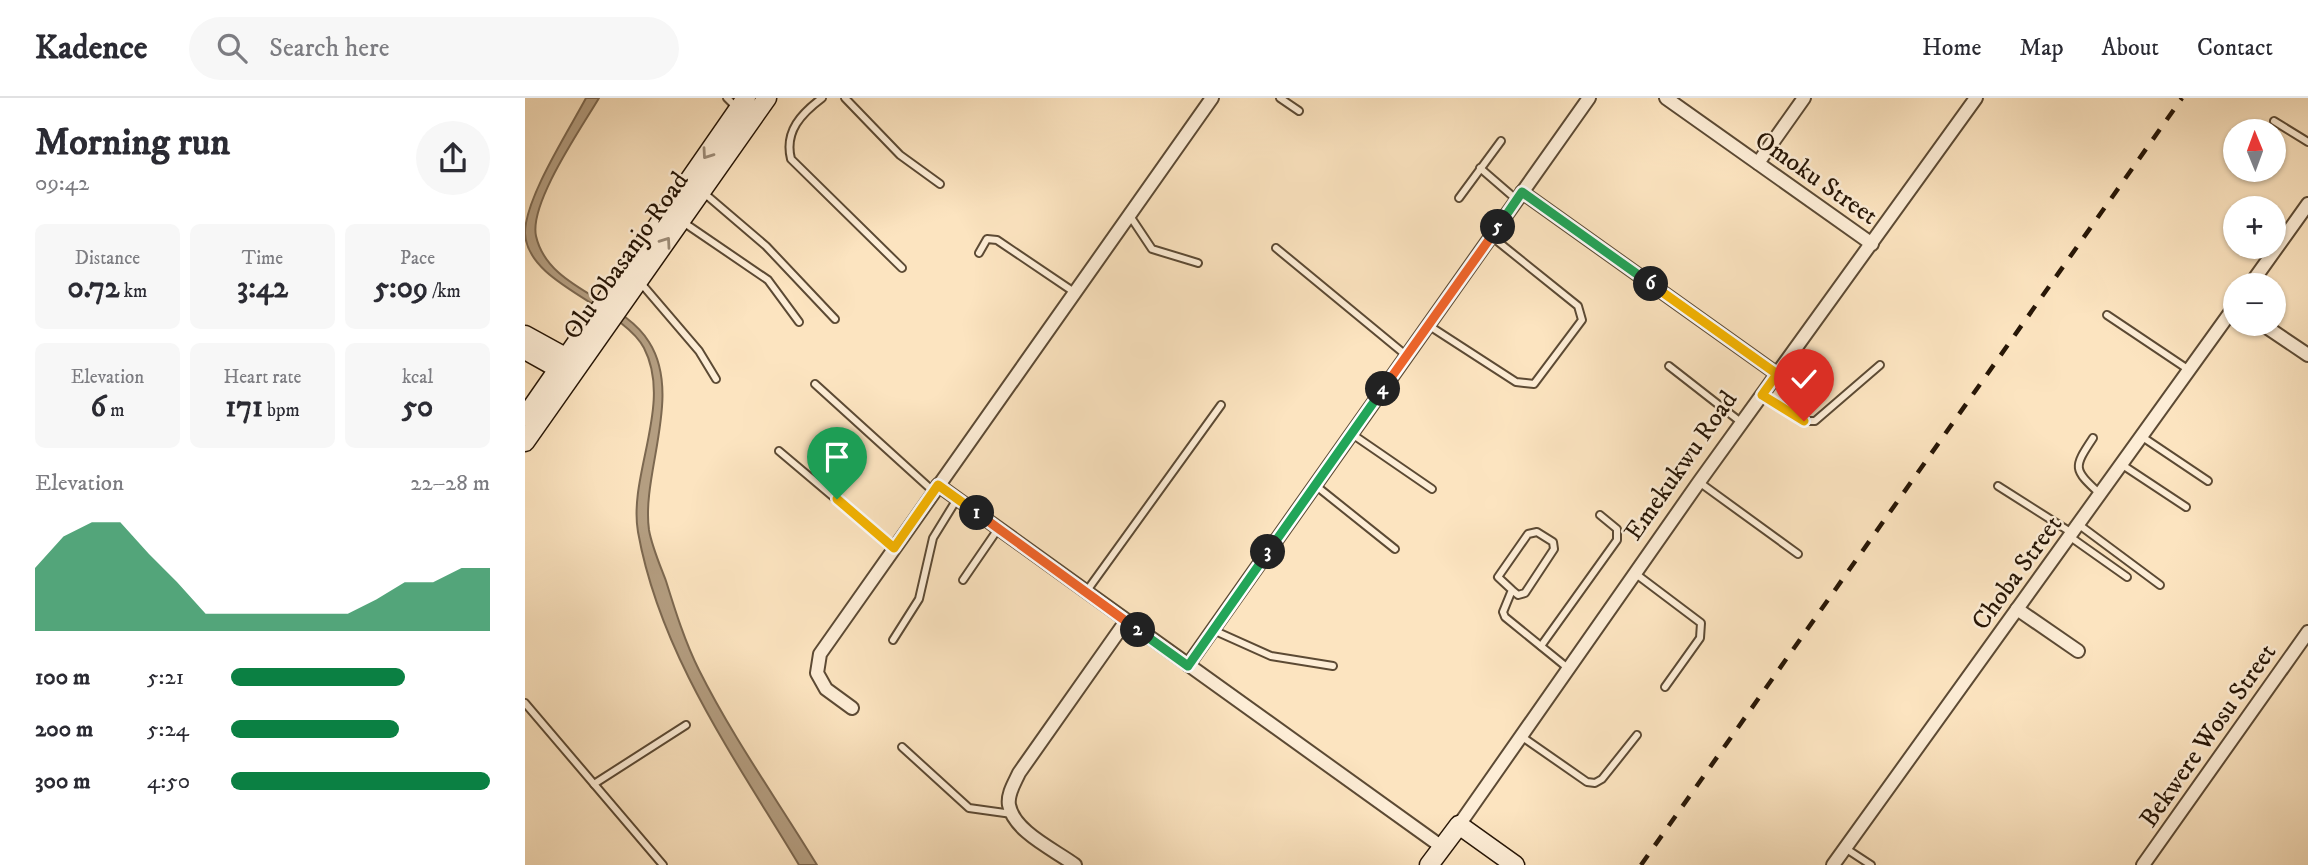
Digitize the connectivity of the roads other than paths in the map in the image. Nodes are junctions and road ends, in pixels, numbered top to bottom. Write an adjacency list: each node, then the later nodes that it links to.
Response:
1 (767, 98): 18 (main road, Olu Obasanjo Road)
2 (822, 98): 29 (lane)
3 (845, 98): 17 (lane)
4 (1212, 98): 22 (street)
5 (1280, 98): 11 (lane)
6 (1589, 98): 19 (street)
7 (1666, 98): 15 (street, Omoku Street)
8 (1804, 98): 15 (street)
9 (1976, 98): 25 (street, Emekukwu Road)
10 (737, 102): 33 (main road, Olu Obasanjo Road, one-way to 33)
11 (1299, 111)
12 (2286, 128): 14 (lane)
13 (1501, 141): 16 (lane)
14 (2308, 142)
15 (1758, 163): 25 (street, Omoku Street)
16 (1480, 168): 19 (lane); 20 (lane)
17 (940, 184)
18 (702, 191): 23 (main road, Olu Obasanjo Road); 35 (lane)
19 (1520, 196): 24 (street); 48 (street)
20 (1459, 198)
21 (2308, 204): 30 (street)
22 (1129, 215): 28 (lane); 32 (street)
23 (682, 221): 31 (main road, Olu Obasanjo Road, one-way to 23); 36 (lane)
24 (1491, 236): 38 (street); 38 (lane)
25 (1872, 244): 48 (street, Emekukwu Road)
26 (1276, 248): 43 (lane)
27 (979, 253): 32 (lane)
28 (1198, 263)
29 (902, 268)
30 (2259, 273)
31 (639, 281): 33 (main road, Olu Obasanjo Road); 49 (lane)
32 (1074, 292): 65 (street)
33 (620, 294): 45 (main road, Olu Obasanjo Road)
34 (2107, 315): 47 (lane)
35 (835, 319)
36 (799, 322)
37 (2223, 323): 47 (street, Choba Street)
38 (1428, 326): 43 (street)
39 (525, 335): 45 (main road)
40 (2280, 336): 42 (street)
41 (525, 350): 45 (main road)
42 (2308, 355)
43 (1407, 356): 55 (street)
44 (1880, 365): 51 (lane)
45 (569, 366): 53 (main road, Olu Obasanjo Road); 58 (main road, Olu Obasanjo Road)
46 (1669, 366): 54 (lane)
47 (2189, 370): 56 (street, Choba Street)
48 (1777, 374): 51 (street, Emekukwu Road)
49 (716, 379)
50 (815, 384): 65 (lane)
51 (1762, 395): 54 (street, Emekukwu Road)
52 (1221, 405): 81 (lane)
53 (525, 417)
54 (1742, 423): 62 (street, Emekukwu Road)
55 (1352, 434): 63 (street); 66 (lane)
56 (2141, 436): 60 (street, Choba Street); 61 (lane)
57 (2093, 438): 67 (lane)
58 (525, 442)
59 (779, 451): 73 (lane)
60 (2121, 464): 67 (street, Choba Street); 69 (lane)
61 (2208, 481)
62 (1699, 482): 75 (lane); 76 (street, Emekukwu Road)
63 (1315, 485): 74 (lane); 84 (street)
64 (1998, 486): 72 (lane)
65 (935, 488): 68 (street); 73 (street)
66 (1432, 489)
67 (2100, 494): 72 (street, Choba Street)
68 (957, 499): 71 (street); 86 (lane)
69 (2186, 507)
70 (1600, 515): 87 (lane)
71 (998, 529): 78 (lane); 81 (street)
72 (2073, 531): 77 (lane); 79 (lane); 82 (street, Choba Street)
73 (894, 548): 94 (street)
74 (1395, 549)
75 (1798, 554)
76 (1636, 574): 91 (street, Emekukwu Road); 92 (lane)
77 (2127, 577)
78 (963, 580)
79 (2160, 585)
80 (1512, 590): 80 (lane); 87 (lane)
81 (1086, 592): 83 (street)
82 (2017, 609): 88 (street); 103 (street, Choba Street)
83 (1126, 621): 89 (street); 100 (street)
84 (1213, 630): 89 (street); 90 (lane)
85 (2308, 632): 110 (street, Bekwere Wosu Street)
86 (893, 640)
87 (1541, 646): 91 (lane)
88 (2078, 651)
89 (1188, 666): 102 (street)
90 (1333, 666)
91 (1569, 669): 97 (street, Emekukwu Road)
92 (1665, 687)
93 (525, 703): 99 (lane)
94 (852, 708)
95 (686, 724): 99 (lane)
96 (1637, 735): 97 (lane)
97 (1521, 736): 101 (street, Emekukwu Road)
98 (902, 747): 100 (lane)
99 (594, 784): 104 (lane)
100 (1013, 814): 105 (street)
101 (1459, 825): 102 (main road, Emekukwu Road); 107 (main road)
102 (1442, 847): 106 (main road, Emekukwu Road)
103 (1845, 848): 108 (street, Choba Street); 109 (lane)
104 (663, 865)
105 (1075, 865)
106 (1429, 865)
107 (1515, 865)
108 (1833, 865)
109 (1871, 865)
110 (2143, 865)

